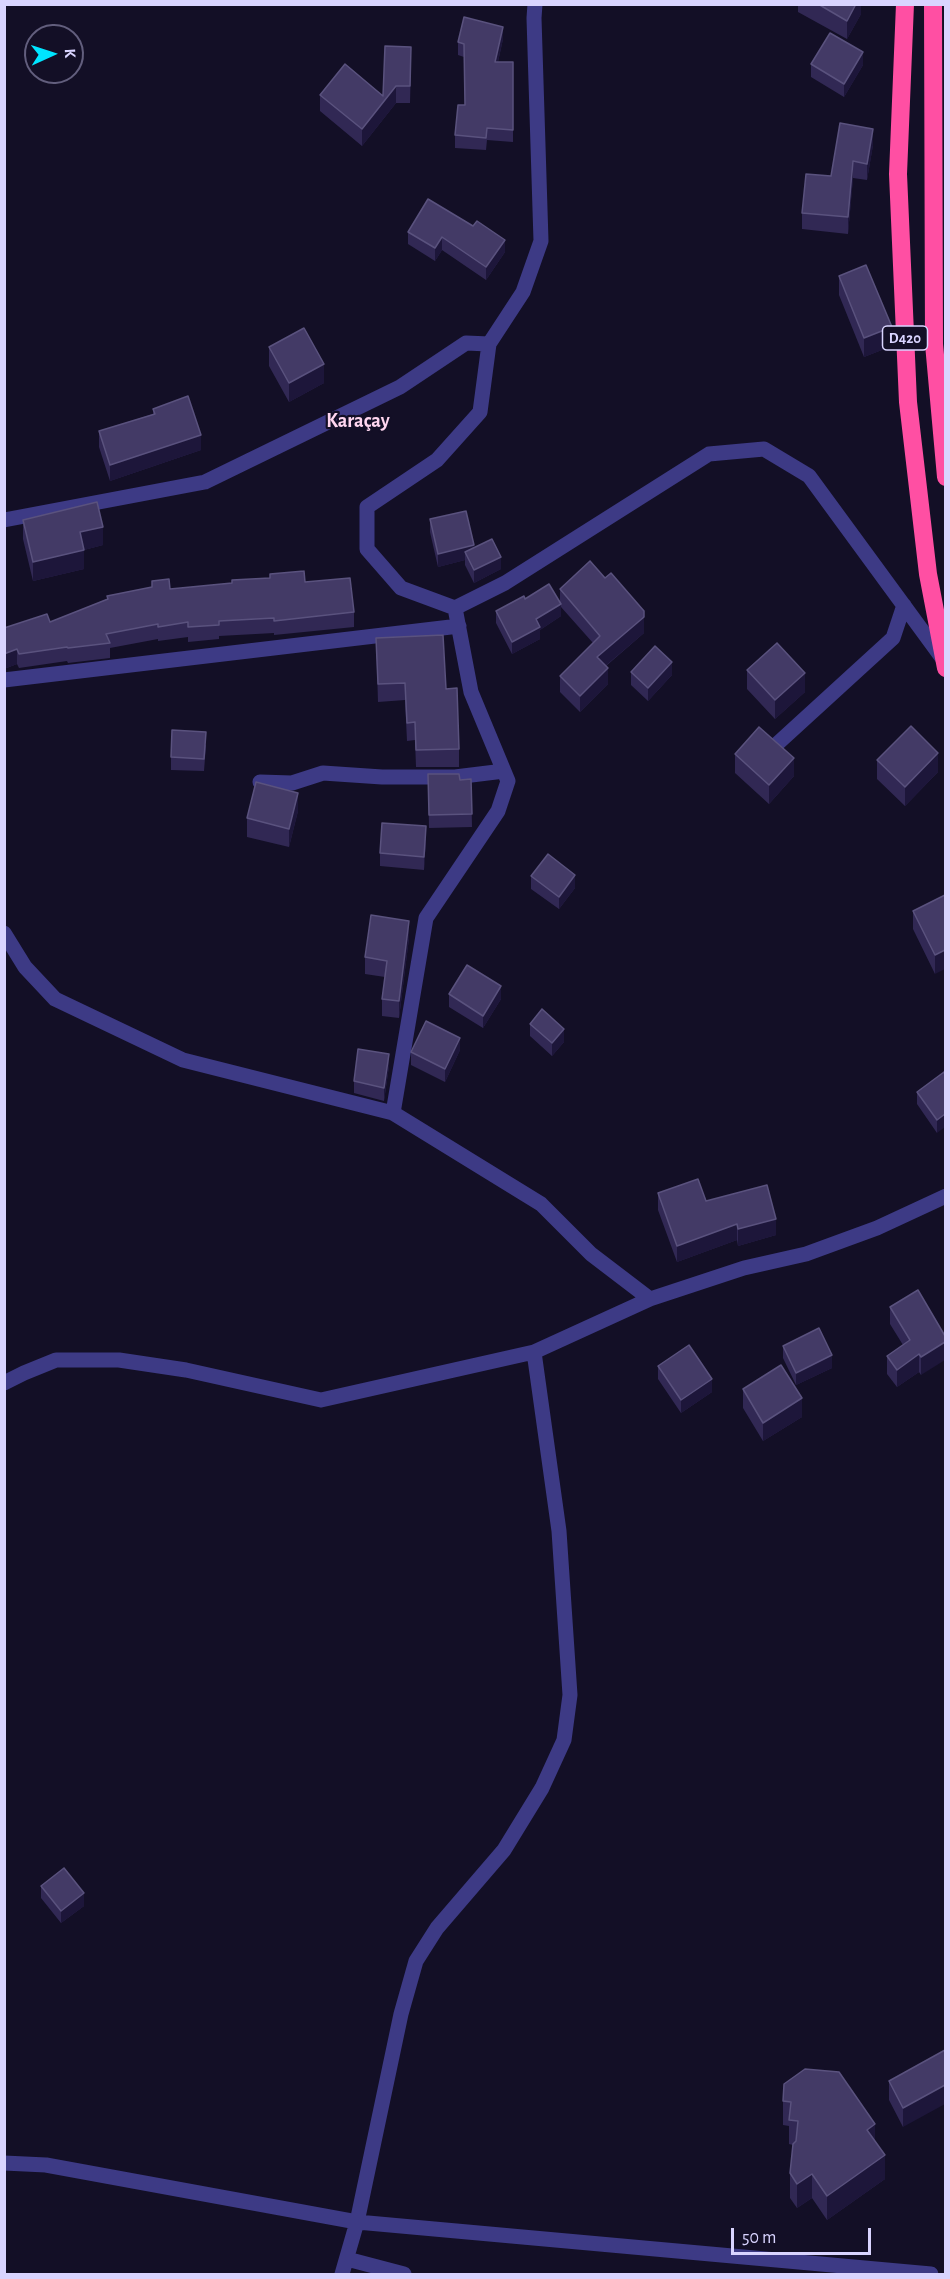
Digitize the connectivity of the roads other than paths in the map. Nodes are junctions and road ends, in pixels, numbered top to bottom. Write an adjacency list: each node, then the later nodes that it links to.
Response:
1 (535, 4): 4 (street)
2 (905, 4): 10 (highway, D420)
3 (933, 4): 5 (highway, D420)
4 (489, 344): 6 (street); 8 (street)
5 (945, 477)
6 (4, 520)
7 (904, 605): 8 (street); 10 (street); 12 (street)
8 (455, 608): 9 (street)
9 (459, 626): 11 (street); 13 (street)
10 (945, 664)
11 (4, 680)
12 (777, 744)
13 (504, 771): 14 (street); 16 (street)
14 (260, 782)
15 (4, 933): 16 (street)
16 (393, 1113): 18 (street)
17 (945, 1196): 18 (street)
18 (650, 1299): 19 (street)
19 (534, 1352): 20 (street); 22 (street)
20 (4, 1383)
21 (4, 2163): 22 (street)
22 (357, 2222): 23 (street); 26 (street)
23 (347, 2259): 24 (street); 25 (street)
24 (342, 2274)
25 (404, 2274)
26 (931, 2274)

